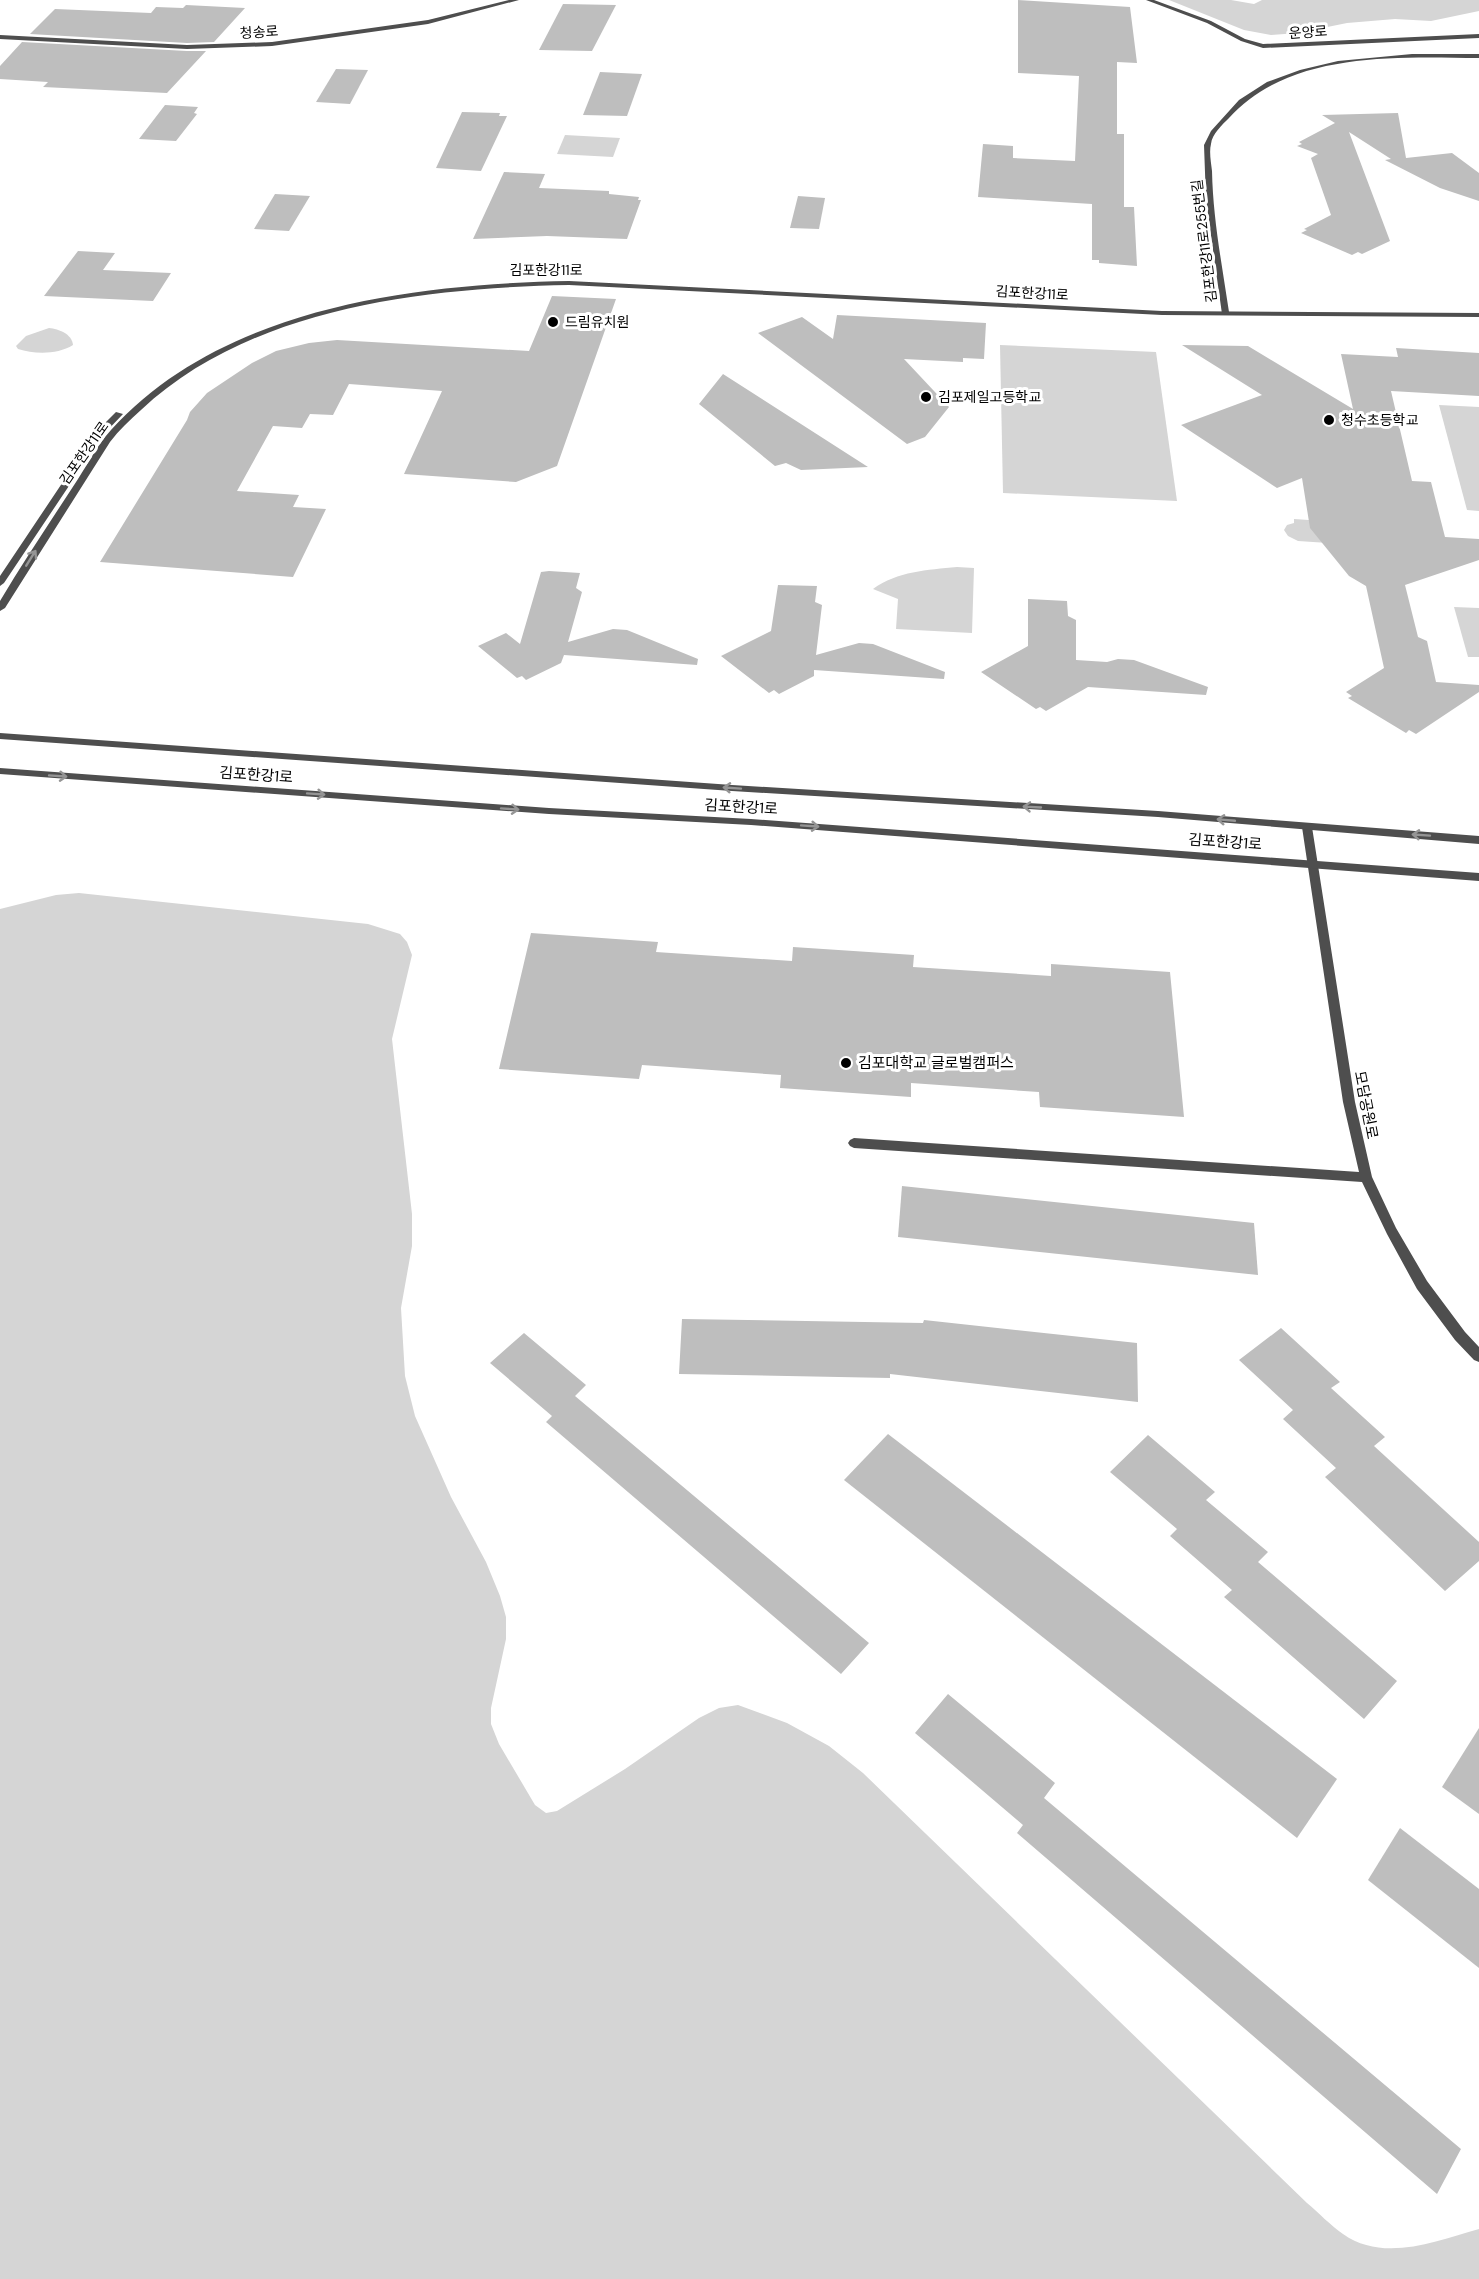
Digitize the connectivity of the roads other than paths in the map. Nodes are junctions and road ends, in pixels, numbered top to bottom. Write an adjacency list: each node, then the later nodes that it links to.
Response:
1 (516, 0): 4 (street, 청송로)
2 (1149, 0): 3 (street, 운양로)
3 (1479, 36)
4 (0, 37)
5 (1479, 56): 6 (street, 김포한강11로255번길)
6 (1225, 312): 7 (street, 김포한강11로); 8 (street, 김포한강11로); 9 (street, 김포한강11로, one-way to 6)
7 (1479, 315)
8 (0, 583)
9 (0, 608)
10 (0, 736): 12 (street, 김포한강1로, one-way to 10)
11 (0, 771): 14 (street, 김포한강1로, one-way to 14)
12 (1307, 827): 13 (street, 김포한강1로, one-way to 12); 14 (street, 모담공원로)
13 (1479, 840)
14 (1313, 863): 15 (street, 김포한강1로); 17 (street, 모담공원로)
15 (1479, 877)
16 (854, 1143): 17 (street)
17 (1366, 1177): 18 (street, 모담공원로)
18 (1479, 1356)

